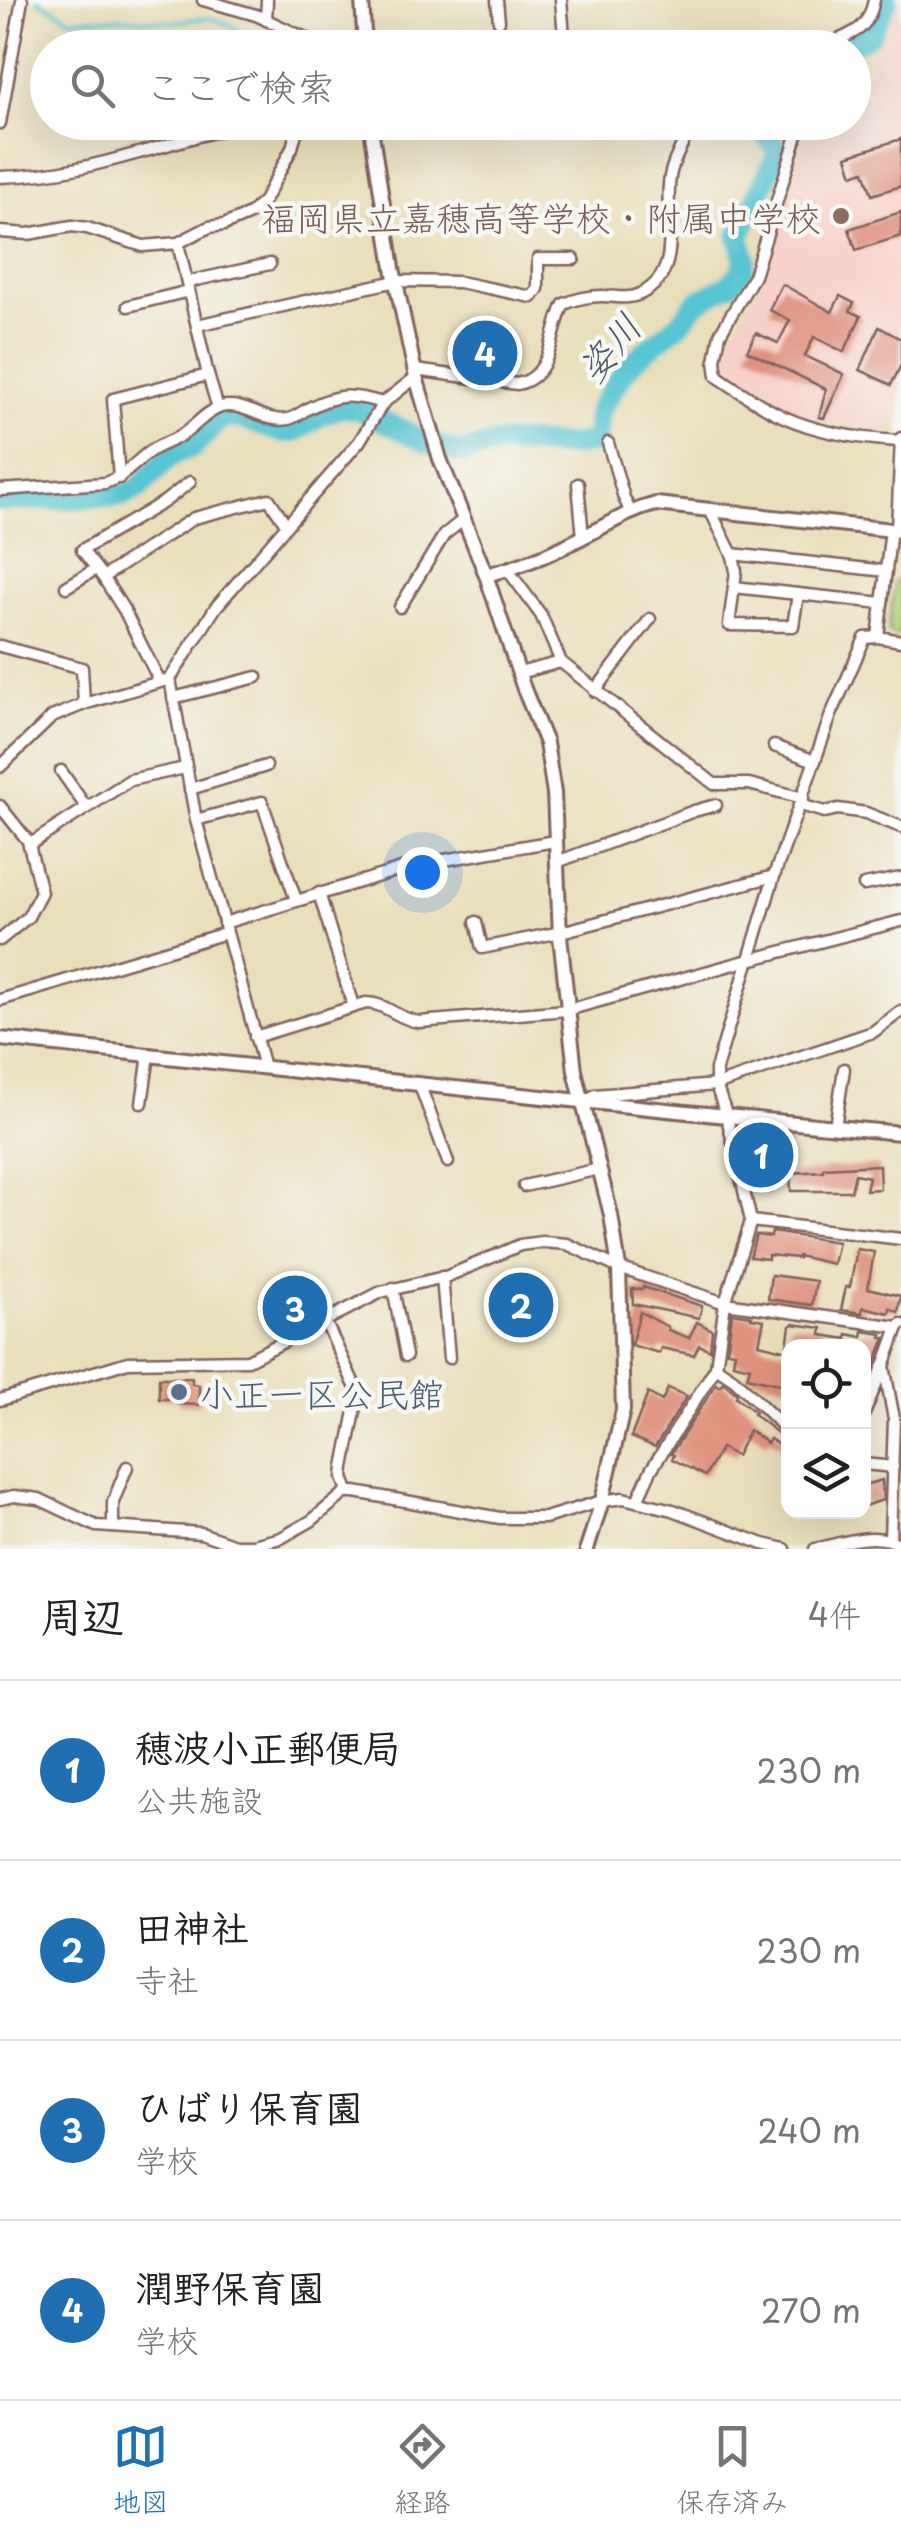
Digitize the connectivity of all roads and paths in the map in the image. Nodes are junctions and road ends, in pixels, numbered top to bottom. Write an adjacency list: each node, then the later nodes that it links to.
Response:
1 (22, 0): 14 (street)
2 (203, 0): 8 (street)
3 (266, 0): 8 (street)
4 (362, 0): 11 (street)
5 (497, 0): 9 (street)
6 (560, 0): 12 (street)
7 (874, 0): 13 (street)
8 (266, 20): 10 (street)
9 (499, 20)
10 (288, 30)
11 (364, 30)
12 (563, 30)
13 (858, 30)
14 (0, 123)
15 (186, 140): 20 (street)
16 (294, 140): 22 (street)
17 (372, 140): 25 (street)
18 (685, 140): 29 (street)
19 (796, 140): 33 (street)
20 (0, 177)
21 (0, 232): 22 (street)
22 (178, 244): 26 (street)
23 (574, 259): 25 (street)
24 (270, 264): 26 (street)
25 (396, 281): 28 (street); 29 (street)
26 (188, 287): 27 (street); 28 (street)
27 (128, 306)
28 (197, 325): 30 (street)
29 (416, 374): 31 (street); 41 (street)
30 (208, 375): 32 (street); 35 (street)
31 (383, 404): 32 (street); 42 (street)
32 (218, 408): 35 (street)
33 (901, 440): 43 (street)
34 (608, 444): 39 (street)
35 (120, 478): 38 (street)
36 (190, 482): 48 (street)
37 (578, 484): 44 (street)
38 (0, 490)
39 (630, 510): 40 (street); 44 (street)
40 (710, 510): 43 (street); 45 (street)
41 (464, 519): 49 (street); 54 (street)
42 (286, 524): 48 (street); 62 (street)
43 (896, 530): 47 (street)
44 (583, 537): 46 (street)
45 (732, 554): 47 (street); 51 (street)
46 (508, 570): 49 (street); 59 (street)
47 (886, 571): 53 (street)
48 (100, 573): 50 (street); 62 (street)
49 (486, 576): 60 (street)
50 (66, 587)
51 (734, 587): 52 (street); 52 (street)
52 (798, 594): 53 (street)
53 (882, 603): 56 (street)
54 (400, 607)
55 (650, 619): 63 (street)
56 (878, 637): 57 (street); 67 (street)
57 (901, 641)
58 (0, 646): 65 (street)
59 (561, 662): 60 (street); 63 (street)
60 (518, 673): 79 (street)
61 (258, 677): 64 (street)
62 (165, 681): 64 (street); 65 (street)
63 (595, 691): 73 (street)
64 (173, 698): 70 (street)
65 (84, 704): 69 (street)
66 (774, 746): 67 (street)
67 (816, 761): 73 (street)
68 (266, 766): 72 (street)
69 (0, 768)
70 (185, 768): 72 (street); 76 (street)
71 (61, 771): 76 (street)
72 (190, 789): 77 (street)
73 (802, 802): 78 (street); 82 (street)
74 (716, 805): 81 (street)
75 (0, 806): 80 (street)
76 (86, 808): 80 (street)
77 (196, 820): 86 (street); 89 (street)
78 (901, 827)
79 (555, 841): 81 (street); 85 (street)
80 (29, 845): 91 (street)
81 (557, 862): 90 (street)
82 (774, 876): 90 (street); 92 (street)
83 (901, 878): 84 (street)
84 (864, 885)
85 (319, 893): 86 (street); 94 (street)
86 (296, 900): 89 (street)
87 (901, 921): 92 (street)
88 (476, 922): 90 (street)
89 (225, 928): 93 (street); 97 (street)
90 (562, 932): 95 (street)
91 (0, 940)
92 (749, 960): 95 (street); 103 (street)
93 (0, 1000)
94 (353, 1006): 95 (street); 97 (street)
95 (567, 1010): 105 (street)
96 (901, 1011): 103 (street)
97 (256, 1037): 100 (street)
98 (0, 1039): 99 (street)
99 (149, 1055): 100 (street); 104 (street)
100 (264, 1067): 102 (street)
101 (844, 1069): 107 (street)
102 (419, 1082): 105 (street); 109 (street)
103 (716, 1085): 105 (street); 106 (street)
104 (142, 1102)
105 (582, 1103): 106 (street); 110 (street)
106 (727, 1117): 107 (street); 112 (street)
107 (835, 1127): 108 (street)
108 (901, 1133)
109 (448, 1162)
110 (599, 1169): 111 (street); 114 (street)
111 (524, 1186)
112 (751, 1221): 113 (street); 117 (street)
113 (901, 1239)
114 (619, 1268): 115 (street); 117 (street); 133 (street)
115 (442, 1277): 116 (street); 121 (street)
116 (393, 1288): 118 (street); 120 (street)
117 (725, 1303): 119 (street); 123 (street)
118 (326, 1321): 125 (street); 130 (street)
119 (899, 1325): 122 (street)
120 (406, 1356)
121 (449, 1358)
122 (884, 1366): 124 (street); 129 (street)
123 (716, 1367): 126 (street); 132 (street)
124 (871, 1397)
125 (0, 1400)
126 (786, 1429)
127 (871, 1465): 129 (street)
128 (127, 1466): 134 (street)
129 (893, 1467): 135 (street)
130 (349, 1493): 133 (street); 134 (street)
131 (0, 1499): 134 (street)
132 (637, 1500): 133 (street); 138 (street)
133 (602, 1501): 137 (street)
134 (113, 1527)
135 (890, 1539): 136 (street); 139 (street)
136 (901, 1545)
137 (587, 1549)
138 (785, 1549)
139 (814, 1549)

